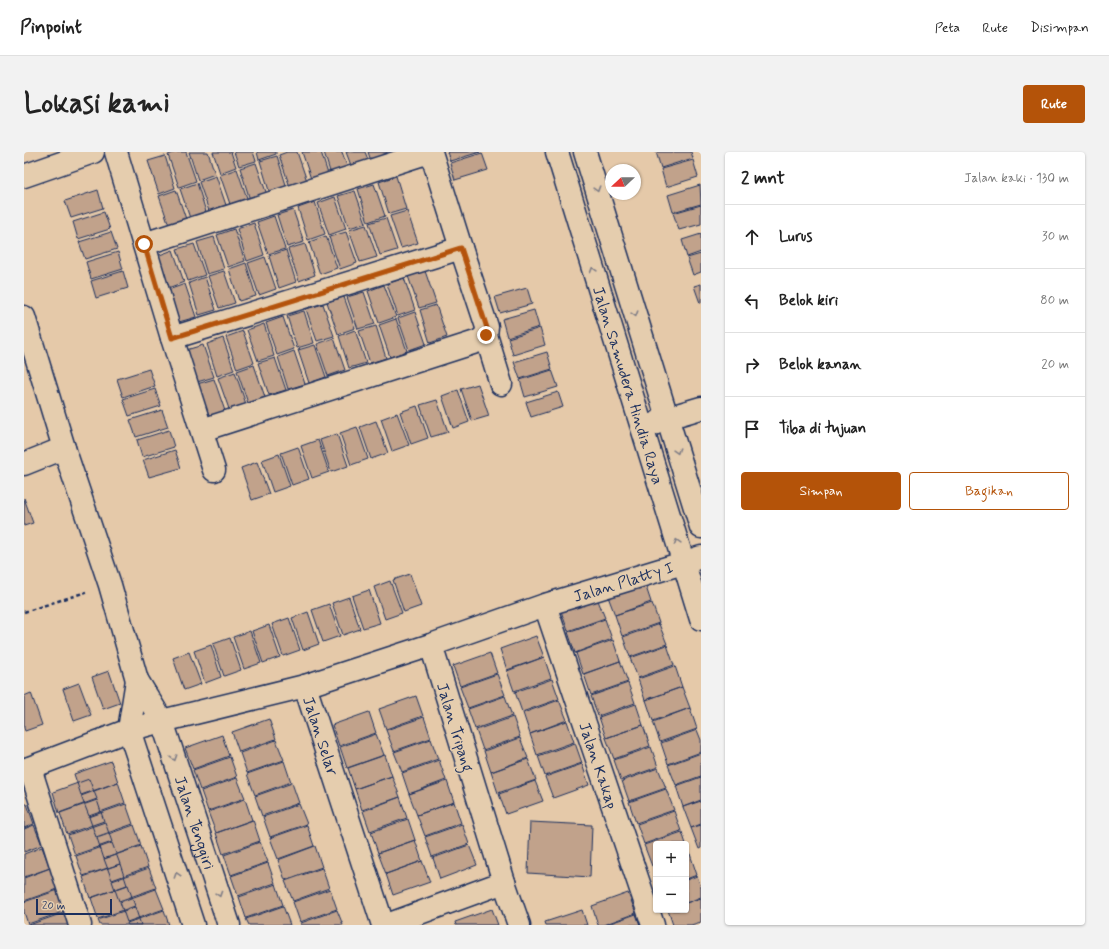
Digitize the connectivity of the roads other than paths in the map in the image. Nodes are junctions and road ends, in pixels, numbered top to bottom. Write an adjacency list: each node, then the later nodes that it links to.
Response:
1 (93, 152): 6 (street)
2 (116, 152): 7 (street)
3 (430, 152): 7 (street); 8 (street)
4 (557, 152): 14 (street, Jalan Samudera Hindia Raya, one-way to 4)
5 (585, 152): 12 (street, Jalan Samudera Hindia Raya, one-way to 12)
6 (24, 176)
7 (144, 244): 11 (street)
8 (461, 248): 10 (street); 11 (street)
9 (24, 316): 19 (street)
10 (486, 335): 13 (street); 18 (street)
11 (172, 338): 18 (street)
12 (654, 375): 14 (street); 16 (street, Jalan Samudera Hindia Raya)
13 (501, 384)
14 (628, 384): 17 (street, Jalan Samudera Hindia Raya)
15 (701, 408): 16 (street)
16 (667, 418): 17 (street); 22 (street, Jalan Samudera Hindia Raya, one-way to 22)
17 (642, 429): 23 (street, Jalan Samudera Hindia Raya, one-way to 17)
18 (202, 430): 21 (street)
19 (64, 448): 20 (street); 27 (street)
20 (24, 464)
21 (214, 470)
22 (701, 527)
23 (692, 560): 24 (street, Jalan Platty I); 25 (street, Jalan Samudera Hindia Raya)
24 (545, 605): 26 (street); 39 (street, Jalan Kakap)
25 (701, 619)
26 (431, 645): 28 (street); 32 (street, Jalan Tripang)
27 (137, 680): 29 (street, Jalan Tenggiri); 30 (street)
28 (305, 686): 29 (street, Jalan Selar); 36 (street, Jalan Selar)
29 (162, 721): 30 (street, Jalan Selar); 35 (street, Jalan Tenggiri, one-way to 35)
30 (129, 730): 31 (street, Jalan Selar); 34 (street, Jalan Tenggiri, one-way to 30)
31 (27, 769): 33 (street)
32 (504, 882): 37 (street); 38 (street, Jalan Tripang)
33 (80, 925)
34 (193, 925)
35 (229, 925)
36 (383, 925)
37 (387, 925)
38 (519, 925)
39 (653, 925)

